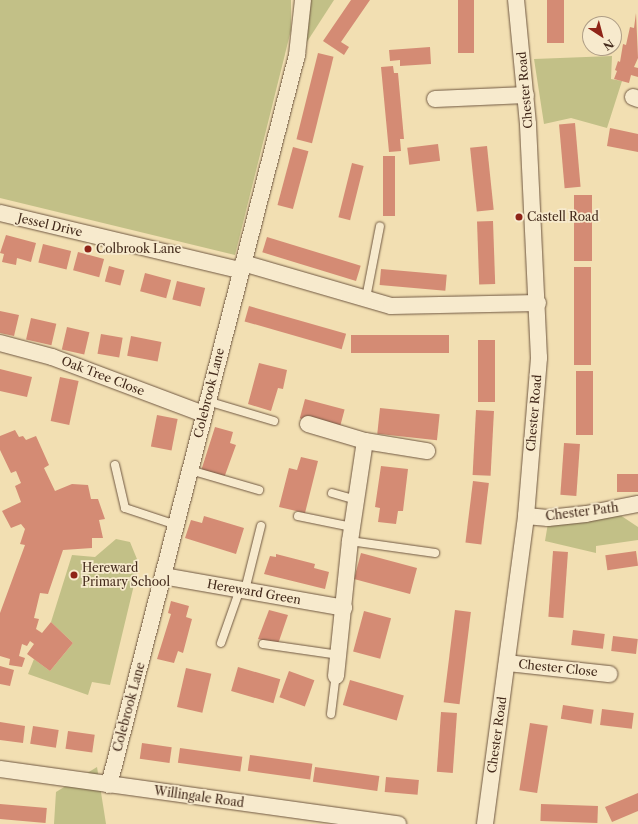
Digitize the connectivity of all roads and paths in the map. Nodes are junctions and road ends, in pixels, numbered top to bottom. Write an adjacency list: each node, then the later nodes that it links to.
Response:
1 (303, 0): 7 (street, Colebrook Lane)
2 (516, 0): 3 (street, Chester Road)
3 (526, 95): 4 (street); 9 (street, Chester Road)
4 (435, 99)
5 (0, 213): 7 (street, Jessel Drive)
6 (380, 226): 8 (lane)
7 (242, 266): 8 (street); 11 (street, Colebrook Lane)
8 (366, 298): 9 (street)
9 (538, 303): 23 (street, Chester Road)
10 (0, 343): 11 (street, Oak Tree Close)
11 (206, 408): 12 (lane); 17 (street, Colebrook Lane)
12 (274, 421)
13 (308, 424): 14 (street)
14 (365, 441): 15 (street); 20 (street)
15 (427, 450)
16 (115, 465): 24 (lane)
17 (190, 470): 18 (lane); 24 (street, Colebrook Lane)
18 (259, 490)
19 (332, 493): 20 (lane)
20 (356, 500): 26 (street)
21 (638, 504): 23 (street, Chester Path)
22 (298, 516): 26 (lane)
23 (526, 516): 34 (street, Chester Road)
24 (176, 524): 28 (street, Colebrook Lane)
25 (261, 526): 29 (lane)
26 (351, 534): 27 (lane); 30 (street)
27 (435, 553)
28 (163, 576): 29 (street, Hereward Green); 39 (street, Colebrook Lane)
29 (243, 589): 30 (street, Hereward Green); 31 (lane)
30 (344, 608): 33 (street)
31 (221, 643)
32 (263, 644): 33 (lane)
33 (339, 655): 36 (street)
34 (507, 663): 35 (street, Chester Close); 41 (street, Chester Road)
35 (609, 674)
36 (336, 676): 37 (lane)
37 (331, 714)
38 (0, 769): 39 (street, Willingale Road)
39 (109, 786): 40 (street, Willingale Road)
40 (398, 824)
41 (485, 824)

